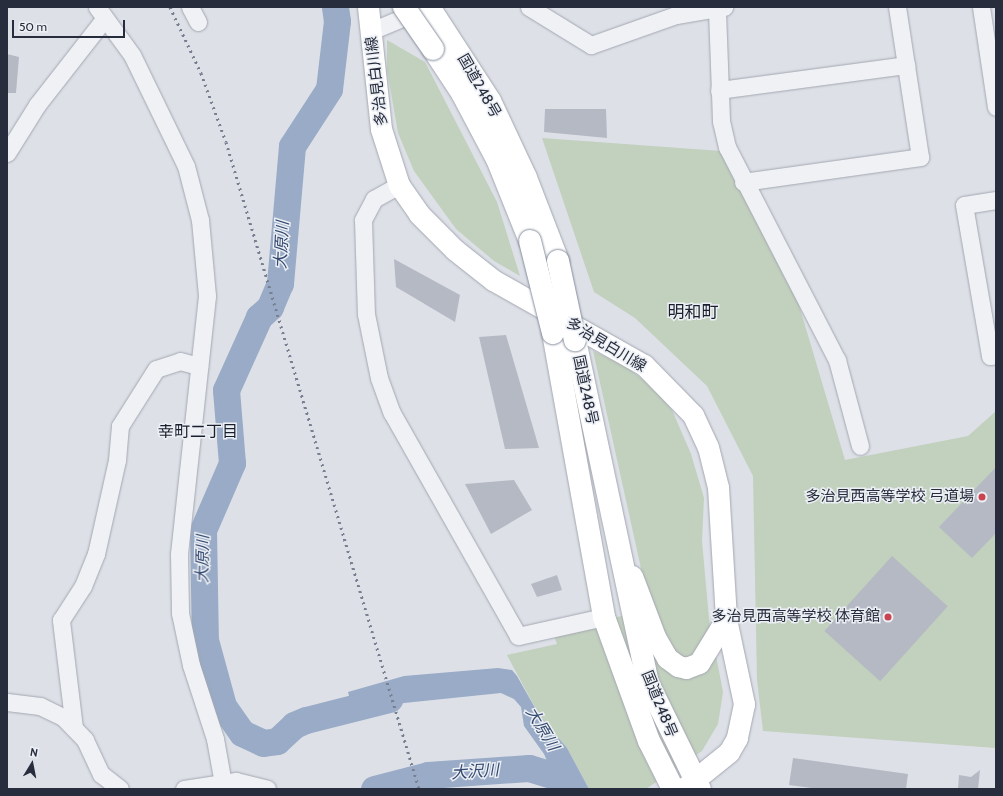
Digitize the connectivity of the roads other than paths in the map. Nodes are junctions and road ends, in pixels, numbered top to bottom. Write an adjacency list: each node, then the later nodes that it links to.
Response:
1 (190, 7): 10 (street)
2 (368, 7): 11 (main road, 多治見白川線)
3 (404, 7): 23 (highway, 国道248号, bridge)
4 (428, 7): 11 (street); 22 (highway, 国道248号, bridge)
5 (528, 7): 8 (street)
6 (897, 7): 12 (street)
7 (981, 7): 14 (street)
8 (721, 9): 13 (street)
9 (101, 12): 15 (street); 20 (street)
10 (198, 22)
11 (371, 31): 17 (main road, 多治見白川線)
12 (906, 65): 13 (street); 16 (street)
13 (719, 90): 16 (street)
14 (996, 107)
15 (7, 153)
16 (743, 182): 21 (street)
17 (399, 186): 23 (street); 24 (main road, 多治見白川線)
18 (996, 200): 19 (street)
19 (996, 355)
20 (199, 366): 26 (street); 27 (street)
21 (860, 446)
22 (613, 527): 24 (main road); 28 (highway, 国道248号)
23 (604, 617): 32 (highway, 国道248号)
24 (726, 619): 28 (main road, 多治見白川線)
25 (7, 702): 26 (street)
26 (74, 728): 29 (street)
27 (224, 787): 30 (street); 31 (street)
28 (693, 787)
29 (120, 789)
30 (184, 789)
31 (267, 789)
32 (673, 789)

